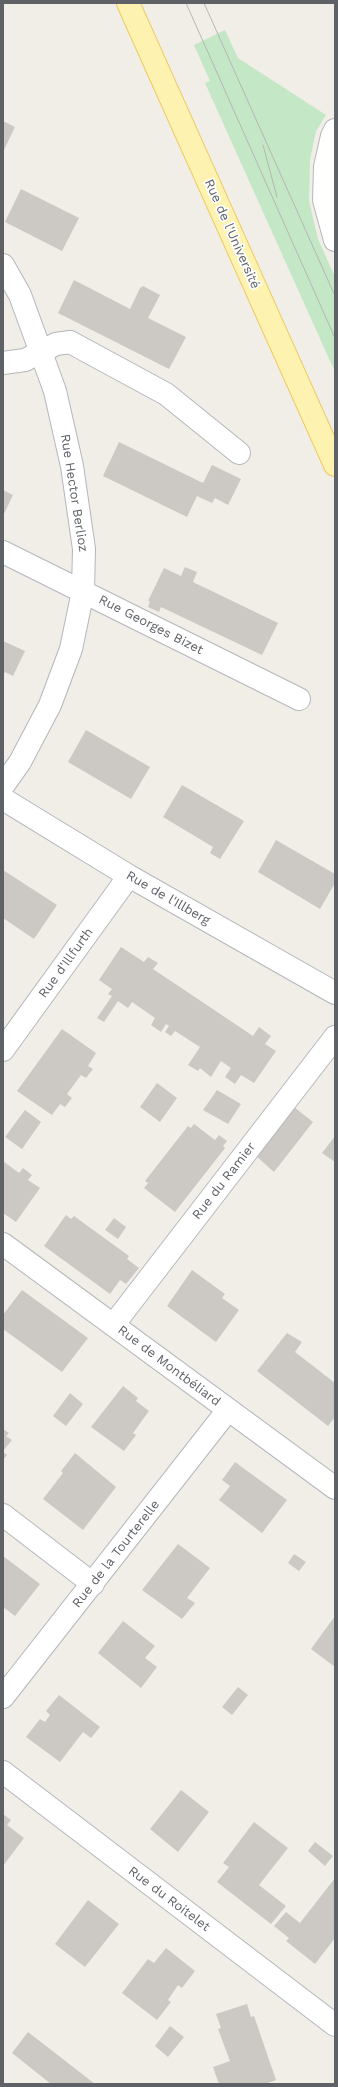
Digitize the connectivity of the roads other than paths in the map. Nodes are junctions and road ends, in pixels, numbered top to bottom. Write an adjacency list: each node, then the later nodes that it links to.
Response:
1 (128, 3): 8 (main road, Rue de l'Université)
2 (335, 130): 3 (street)
3 (335, 240)
4 (3, 265): 5 (street, Rue Hector Berlioz)
5 (41, 352): 6 (street); 7 (street); 10 (street, Rue Hector Berlioz)
6 (3, 363)
7 (239, 454)
8 (335, 466)
9 (3, 552): 10 (street, Rue Georges Bizet)
10 (83, 591): 11 (street, Rue Georges Bizet); 12 (street, Rue Hector Berlioz)
11 (299, 699)
12 (3, 786)
13 (3, 799): 14 (street, Rue de l'Illberg)
14 (129, 876): 15 (street, Rue de l'Illberg); 17 (street, Rue d'Illfurth)
15 (335, 993)
16 (335, 1037): 19 (street, Rue du Ramier)
17 (3, 1050)
18 (3, 1244): 19 (street, Rue de Montbéliard)
19 (114, 1324): 20 (street, Rue de Montbéliard)
20 (228, 1410): 21 (street, Rue de Montbéliard); 23 (street, Rue de la Tourterelle)
21 (335, 1488)
22 (3, 1515): 23 (street)
23 (93, 1584): 24 (street, Rue de la Tourterelle)
24 (3, 1697)
25 (3, 1772): 26 (street, Rue du Roitelet)
26 (335, 2025)

